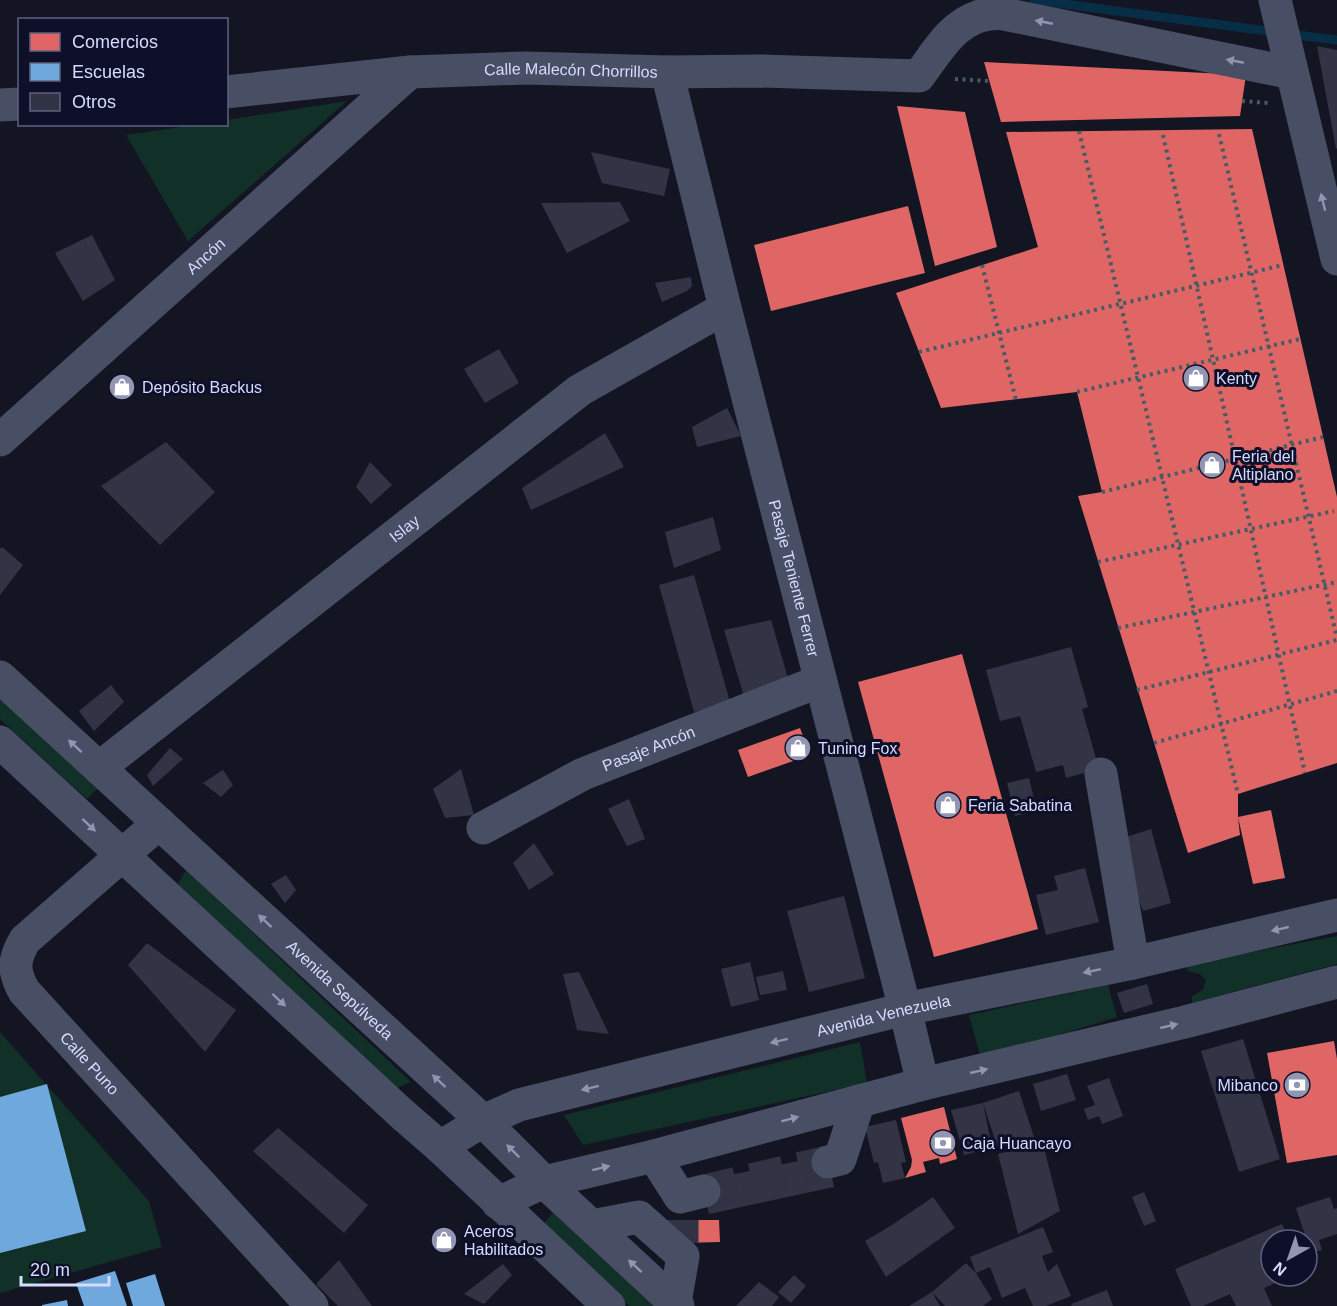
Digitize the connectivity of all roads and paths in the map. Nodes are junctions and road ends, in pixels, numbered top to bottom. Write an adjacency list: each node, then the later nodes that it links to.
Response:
1 (1275, 0): 2 (street)
2 (1289, 62): 4 (street, Calle Malecón Chorrillos, one-way to 4); 11 (street, one-way to 2)
3 (410, 72): 4 (street, Calle Malecón Chorrillos); 5 (street, Calle Malecón Chorrillos); 27 (street, Ancón)
4 (667, 72): 17 (street, Pasaje Teniente Ferrer)
5 (228, 92)
6 (18, 104): 7 (street)
7 (0, 105)
8 (1079, 131): 16 (path)
9 (1219, 134): 14 (path)
10 (1163, 135): 15 (path)
11 (1335, 245)
12 (982, 265): 18 (path)
13 (1283, 265): 14 (path)
14 (1251, 273): 15 (path); 20 (path)
15 (1196, 286): 16 (path); 22 (path)
16 (1121, 304): 18 (path); 23 (path)
17 (725, 308): 46 (street, Pasaje Teniente Ferrer); 53 (street, Islay)
18 (999, 333): 21 (path); 25 (path)
19 (1300, 339): 20 (path)
20 (1269, 346): 22 (path); 28 (path)
21 (919, 352)
22 (1213, 360): 23 (path); 29 (path)
23 (1138, 378): 24 (path); 30 (path)
24 (1077, 392)
25 (1016, 400)
26 (1323, 437): 28 (path)
27 (0, 440)
28 (1292, 445): 29 (path); 33 (path)
29 (1235, 459): 30 (path); 34 (path)
30 (1162, 477): 31 (path); 35 (path)
31 (1102, 492)
32 (1334, 511): 33 (path)
33 (1308, 517): 34 (path); 38 (path)
34 (1251, 529): 35 (path); 39 (path)
35 (1178, 545): 36 (path); 40 (path)
36 (1098, 562)
37 (1337, 582): 38 (path)
38 (1324, 584): 39 (path); 42 (path)
39 (1266, 597): 40 (path); 43 (path)
40 (1194, 612): 41 (path); 44 (path)
41 (1118, 628)
42 (1337, 639): 43 (path)
43 (1278, 655): 44 (path); 49 (path)
44 (1209, 673): 47 (path); 50 (path)
45 (0, 677): 53 (street, Avenida Sepúlveda, one-way to 45)
46 (820, 681): 58 (street, Pasaje Ancón); 63 (street, Pasaje Teniente Ferrer)
47 (1137, 690)
48 (1337, 691): 49 (path)
49 (1290, 705): 50 (path); 54 (path)
50 (1221, 724): 52 (path); 56 (path)
51 (0, 742): 59 (street, one-way to 59)
52 (1154, 743)
53 (99, 768): 57 (street, Avenida Sepúlveda)
54 (1305, 773)
55 (1101, 774): 61 (street)
56 (1238, 794)
57 (159, 823): 59 (street, Calle Puno); 66 (street, Avenida Sepúlveda, one-way to 57)
58 (483, 828)
59 (122, 855): 67 (street, one-way to 67); 75 (street, Calle Puno)
60 (1337, 915): 61 (street, Avenida Venezuela, one-way to 61)
61 (1133, 963): 63 (street, Avenida Venezuela, one-way to 63)
62 (1337, 982): 64 (street, one-way to 62)
63 (905, 1009): 64 (street, Pasaje Teniente Ferrer); 66 (street, Avenida Venezuela, one-way to 66)
64 (922, 1084): 65 (street)
65 (859, 1101): 68 (street, one-way to 65); 69 (street)
66 (483, 1121): 67 (street, Avenida Venezuela); 70 (street, Avenida Sepúlveda, one-way to 66)
67 (440, 1147): 71 (street)
68 (654, 1155): 70 (street, one-way to 68); 72 (street)
69 (828, 1162)
70 (544, 1182): 71 (street); 73 (street, Avenida Sepúlveda)
71 (498, 1203): 76 (street)
72 (686, 1222): 73 (street); 74 (street)
73 (592, 1226): 74 (street, Avenida Sepúlveda, one-way to 73)
74 (675, 1305)
75 (312, 1306)
76 (609, 1306)

